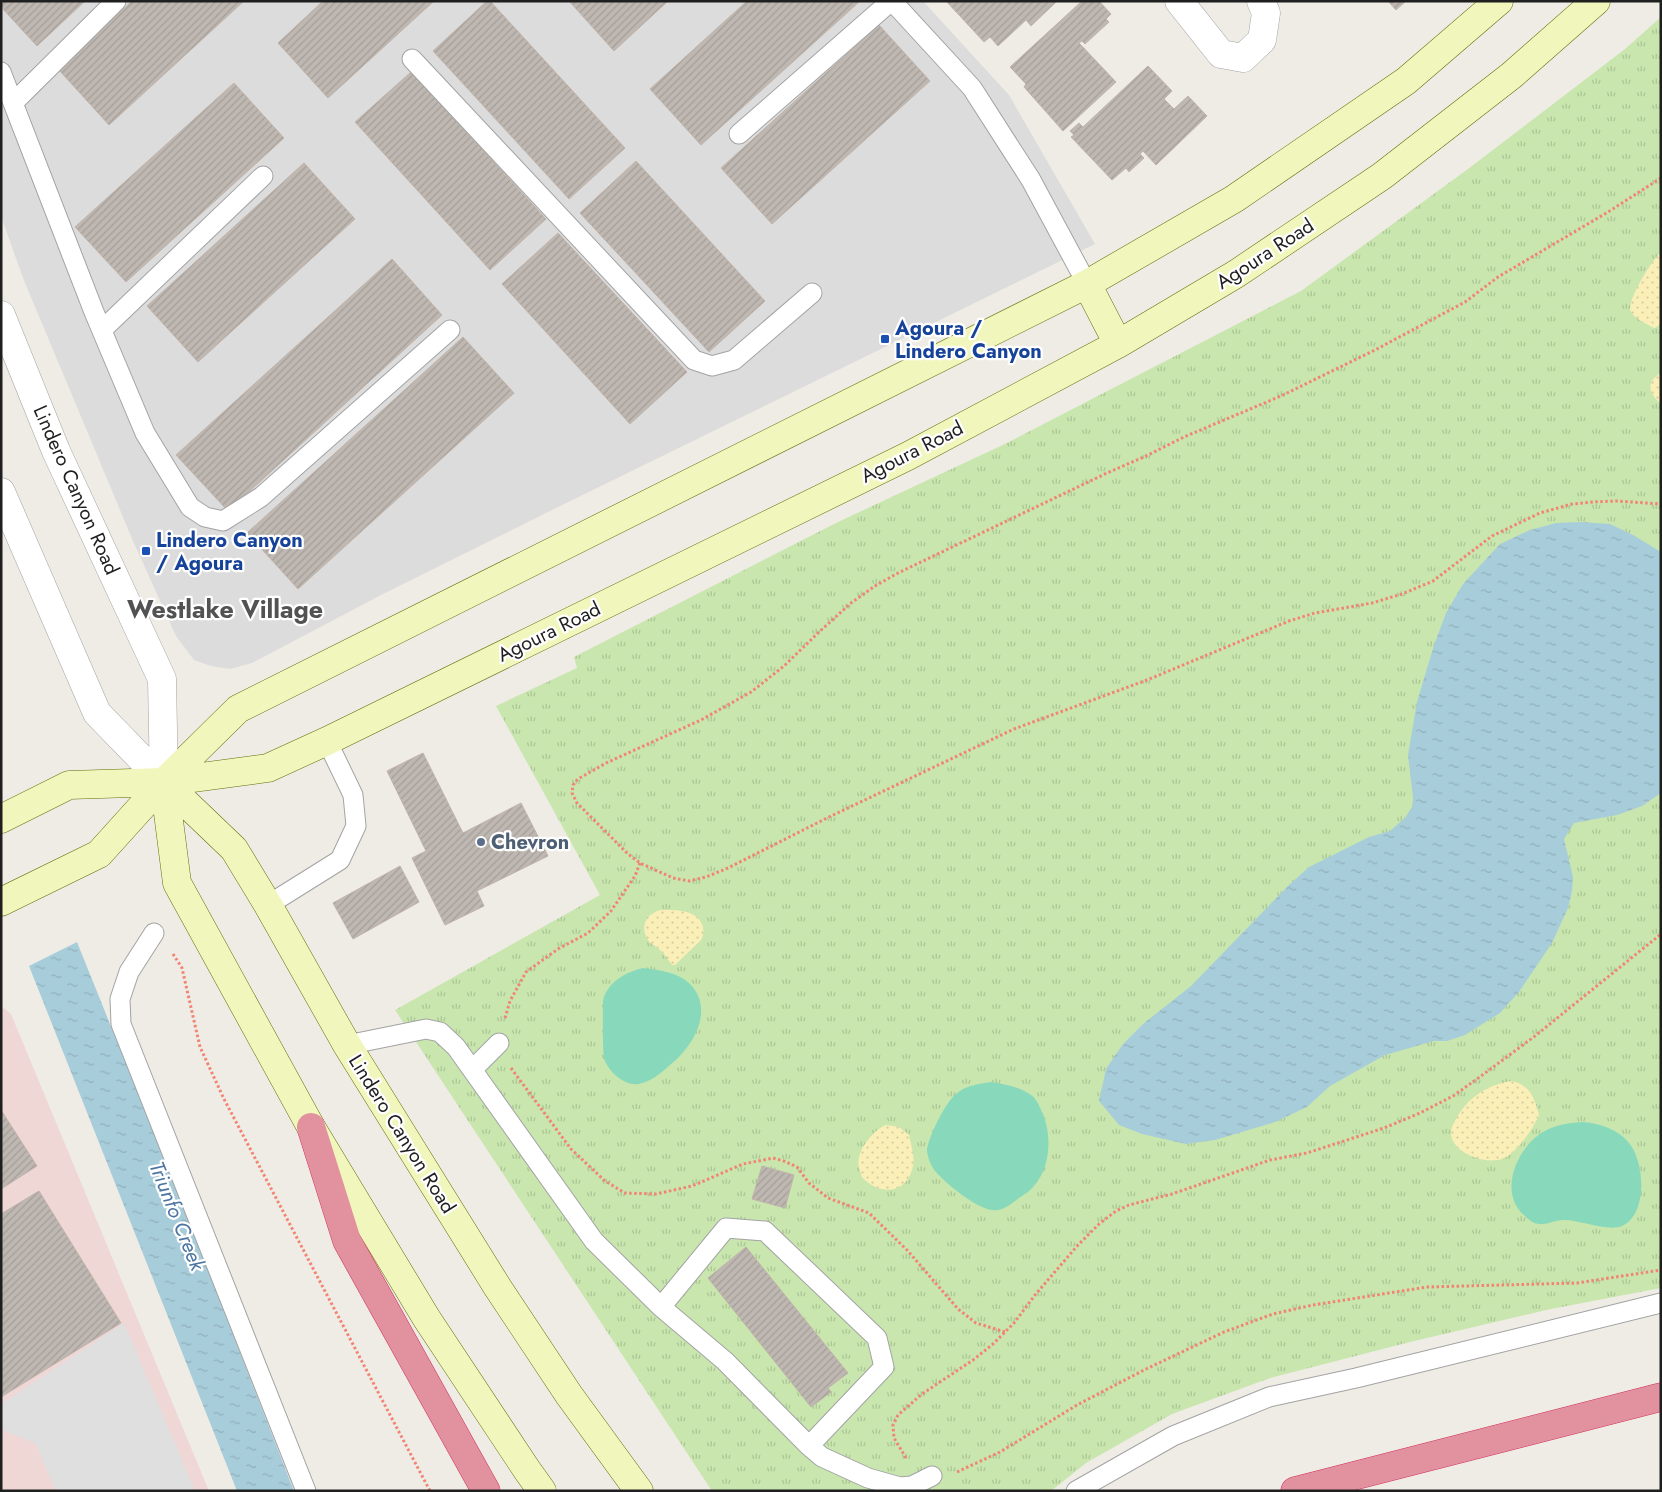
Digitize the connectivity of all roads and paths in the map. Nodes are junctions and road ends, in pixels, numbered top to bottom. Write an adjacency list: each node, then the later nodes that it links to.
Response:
1 (116, 1): 9 (lane)
2 (891, 1): 10 (lane); 13 (lane)
3 (1179, 1): 4 (street)
4 (1261, 1)
5 (1499, 1): 13 (main road)
6 (1596, 1): 18 (main road, Agoura Road)
7 (412, 59): 14 (lane)
8 (1, 72): 9 (lane)
9 (14, 103): 16 (lane)
10 (740, 134)
11 (263, 176): 16 (lane)
12 (1661, 178): 24 (path)
13 (1087, 284): 18 (main road); 22 (main road)
14 (812, 294)
15 (1, 316): 22 (street, Lindero Canyon Road)
16 (102, 330): 17 (lane)
17 (450, 330)
18 (1118, 344): 21 (main road, Agoura Road)
19 (1, 492): 22 (street, Lindero Canyon Road)
20 (1661, 504): 24 (path)
21 (327, 741): 22 (main road, Agoura Road); 26 (lane)
22 (164, 782): 23 (main road, Agoura Road); 25 (main road); 26 (main road, Lindero Canyon Road); 32 (main road, Lindero Canyon Road)
23 (1, 819)
24 (640, 863): 29 (path)
25 (1, 902)
26 (268, 905): 30 (main road, Lindero Canyon Road)
27 (154, 933): 40 (lane); 41 (path)
28 (1661, 934): 36 (path)
29 (499, 1044): 31 (lane); 36 (path)
30 (347, 1045): 31 (lane); 44 (main road, Lindero Canyon Road)
31 (473, 1070): 35 (lane)
32 (311, 1127): 42 (highway); 43 (main road, Lindero Canyon Road)
33 (1661, 1270): 39 (path)
34 (1661, 1303): 45 (lane)
35 (661, 1307): 38 (lane); 38 (lane)
36 (1005, 1332): 39 (path)
37 (1661, 1397): 46 (highway)
38 (809, 1446): 39 (lane)
39 (932, 1476)
40 (306, 1491)
41 (430, 1491)
42 (486, 1491)
43 (542, 1491)
44 (639, 1491)
45 (1076, 1491)
46 (1295, 1491)

